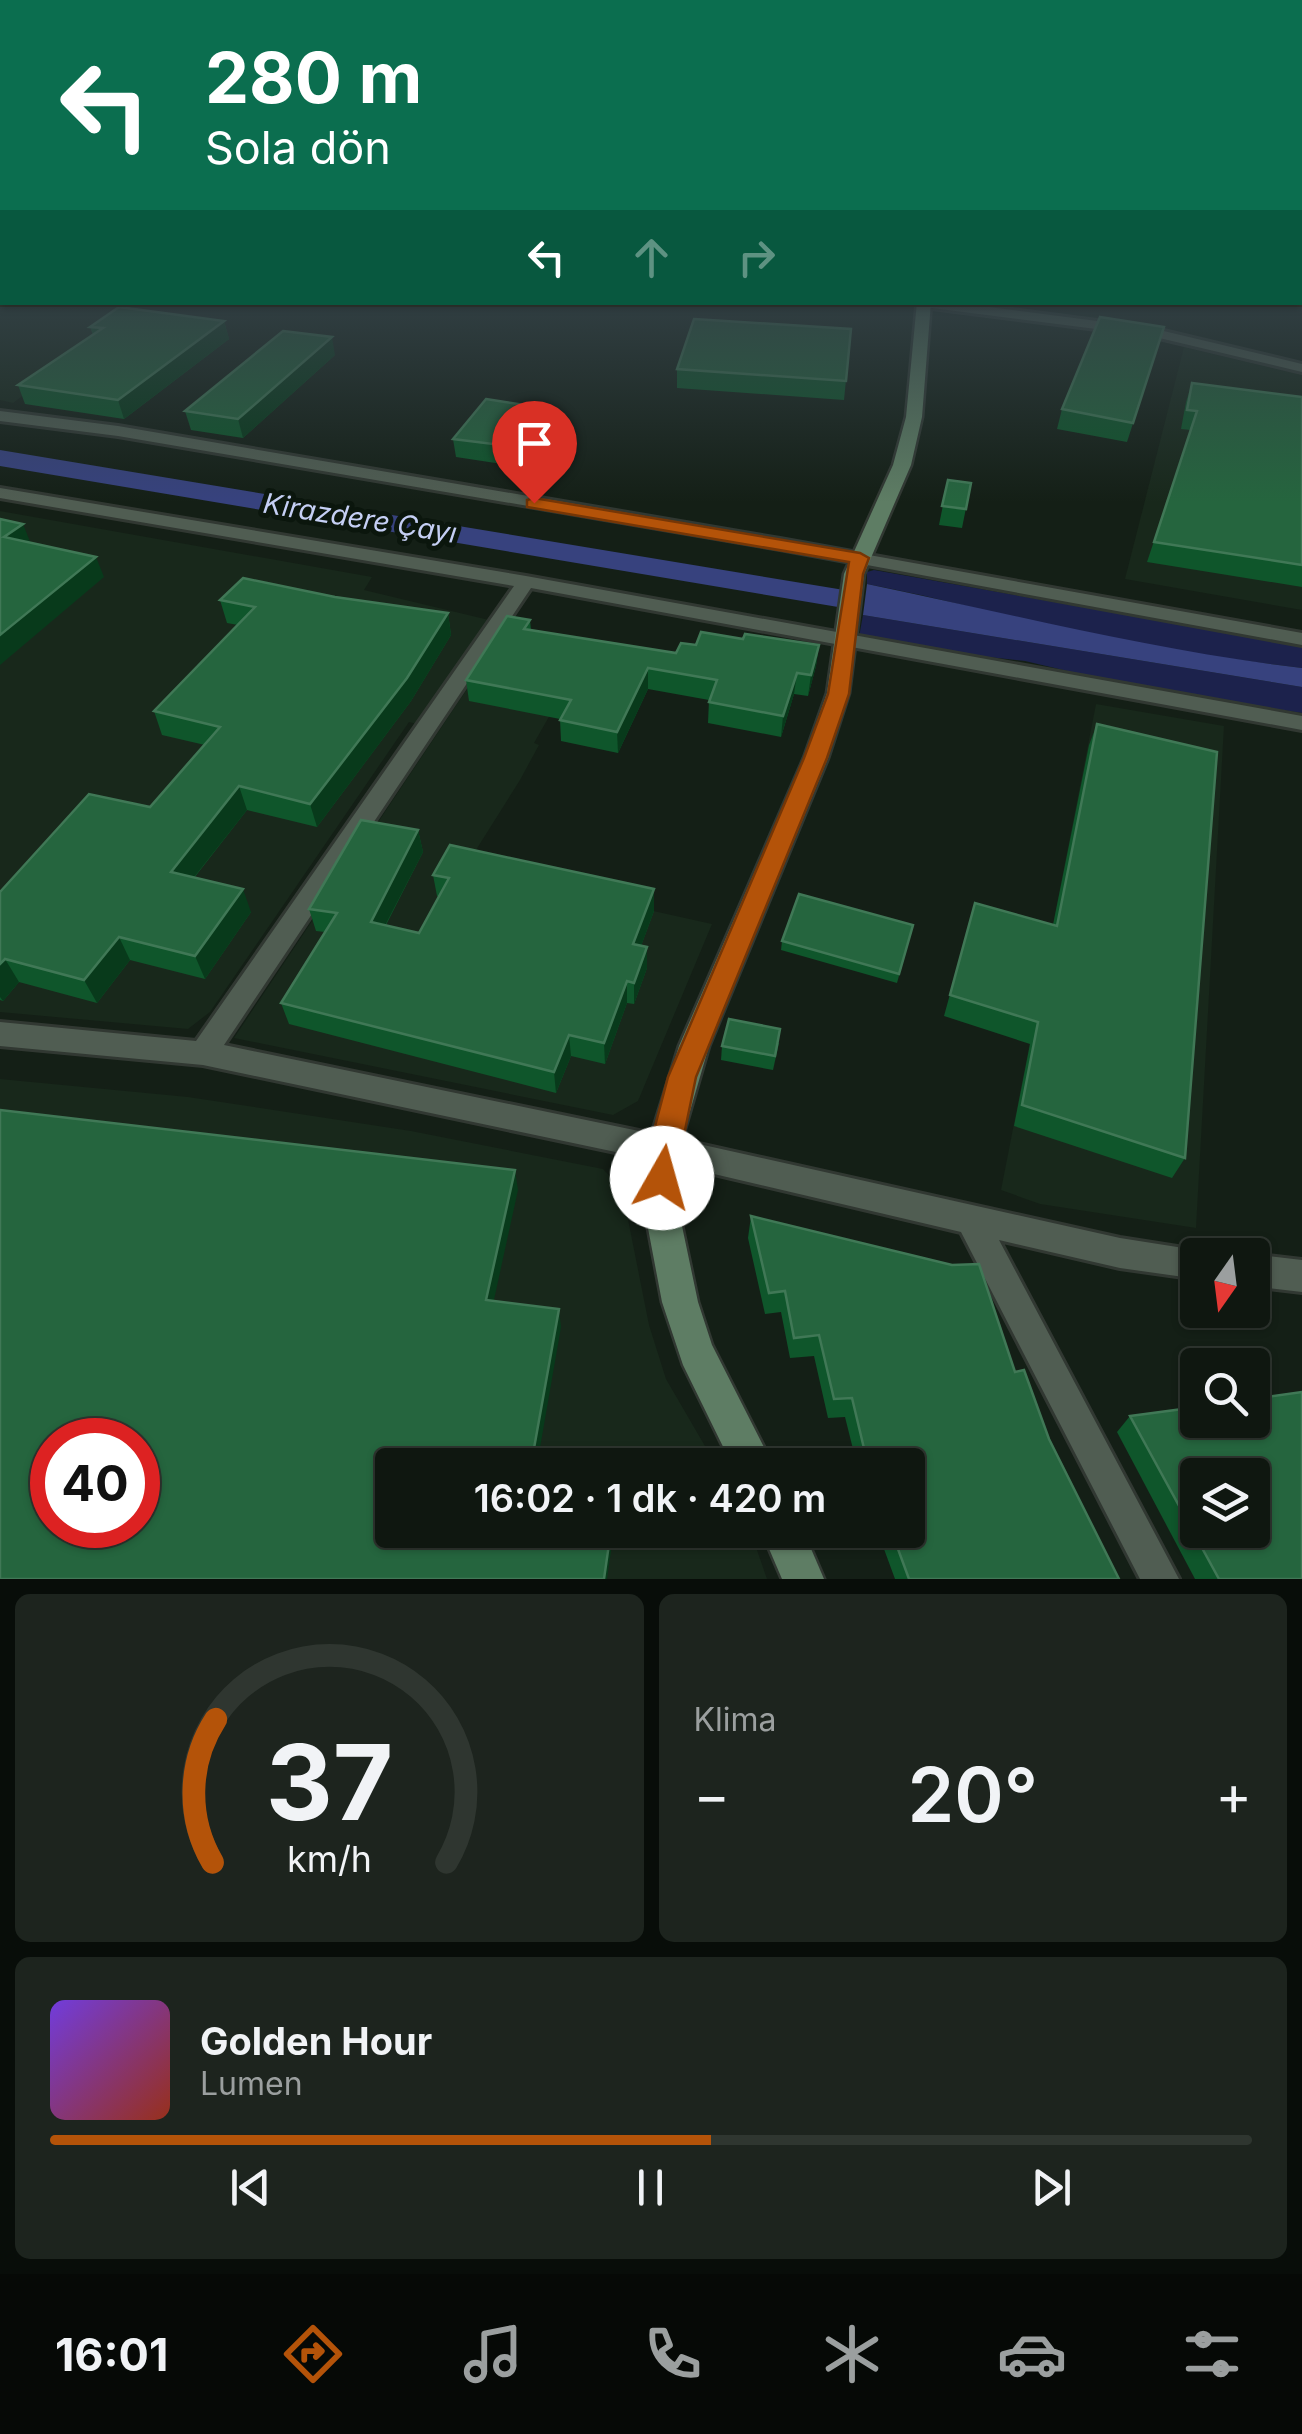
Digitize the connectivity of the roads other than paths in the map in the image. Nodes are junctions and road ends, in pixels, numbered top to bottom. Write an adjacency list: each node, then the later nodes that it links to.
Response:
1 (920, 355): 6 (street)
2 (1246, 355): 3 (street)
3 (1302, 368)
4 (0, 416): 6 (street)
5 (0, 493): 7 (street)
6 (860, 558): 8 (street); 9 (street)
7 (526, 582): 9 (street); 12 (street)
8 (1302, 639)
9 (846, 642): 10 (street); 13 (street)
10 (1302, 723)
11 (0, 1034): 12 (street)
12 (203, 1053): 13 (street)
13 (664, 1149): 14 (street); 18 (street)
14 (971, 1219): 15 (street); 21 (street)
15 (1180, 1261)
16 (1270, 1272): 17 (street)
17 (1302, 1276)
18 (744, 1448)
19 (790, 1548): 20 (street)
20 (803, 1579)
21 (1160, 1579)

